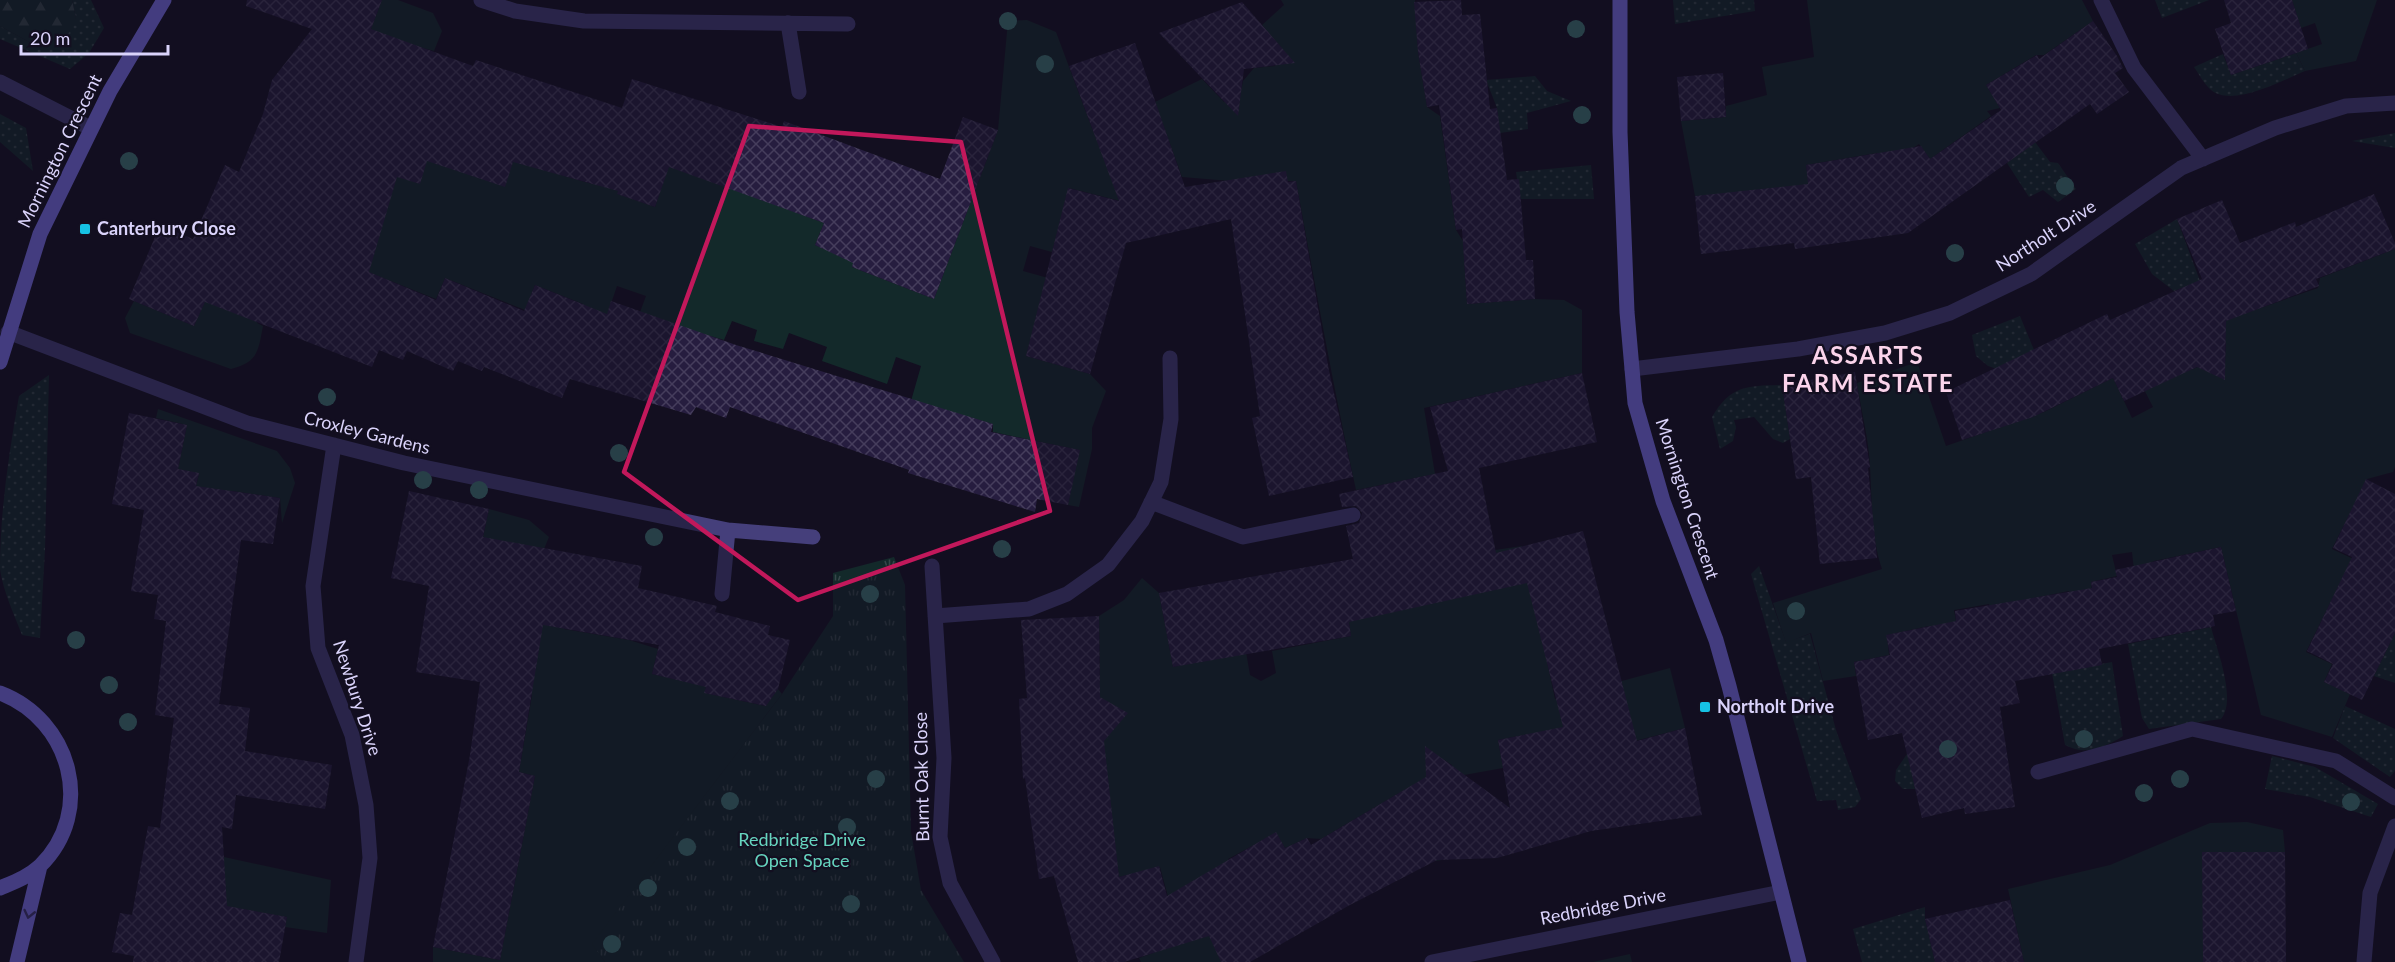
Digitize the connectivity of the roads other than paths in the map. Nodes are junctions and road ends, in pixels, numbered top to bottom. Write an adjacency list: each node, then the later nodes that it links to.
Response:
1 (164, 0): 10 (street, Mornington Crescent)
2 (481, 0): 5 (street)
3 (1620, 0): 15 (street, Mornington Crescent)
4 (2101, 0): 11 (street)
5 (788, 23): 6 (street); 8 (street)
6 (848, 24)
7 (0, 82): 10 (street)
8 (799, 92)
9 (2395, 103): 11 (street, Northolt Drive)
10 (90, 128): 12 (street, Mornington Crescent)
11 (2203, 159): 15 (street, Northolt Drive)
12 (8, 332): 14 (street, Mornington Crescent); 16 (street, Croxley Gardens)
13 (1170, 358): 17 (street)
14 (0, 362)
15 (1632, 369): 30 (street, Mornington Crescent)
16 (334, 445): 19 (street, Croxley Gardens); 32 (street, Newbury Drive)
17 (1151, 502): 18 (street); 23 (street)
18 (1353, 515)
19 (728, 530): 20 (street, Croxley Gardens); 22 (street)
20 (813, 537)
21 (932, 566): 23 (street, Burnt Oak Close)
22 (722, 594)
23 (935, 616): 33 (street, Burnt Oak Close)
24 (1, 691): 28 (street)
25 (2038, 772): 26 (street)
26 (2395, 798)
27 (2395, 826): 36 (street)
28 (40, 866): 29 (street); 31 (street, one-way to 31)
29 (0, 888)
30 (1781, 892): 34 (street, Redbridge Drive); 35 (street, Mornington Crescent)
31 (17, 962)
32 (356, 962)
33 (993, 962)
34 (1432, 962)
35 (1799, 962)
36 (2364, 962)

